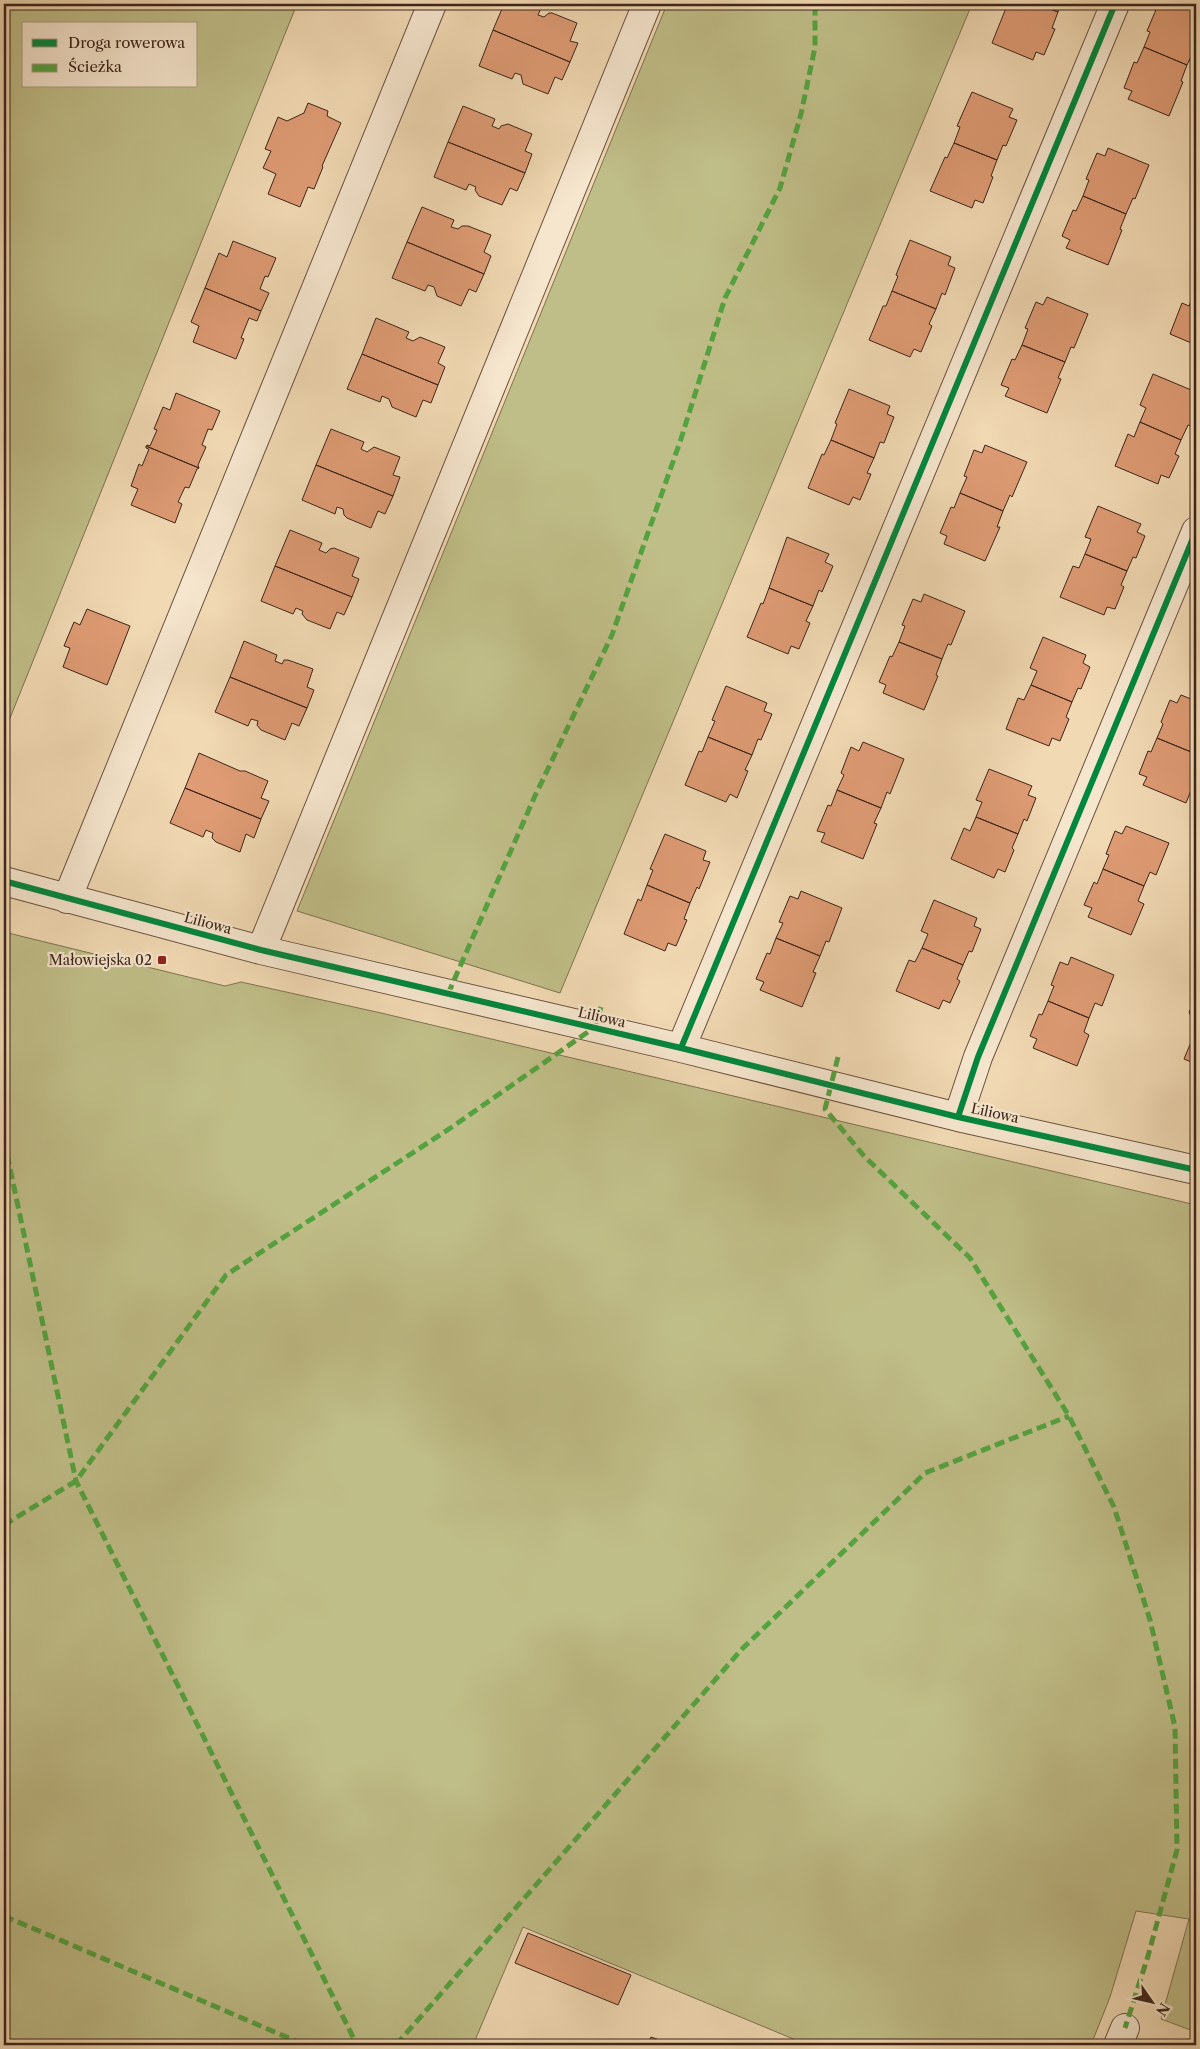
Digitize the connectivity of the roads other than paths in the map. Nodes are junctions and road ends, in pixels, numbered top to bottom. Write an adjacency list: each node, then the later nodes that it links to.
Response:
1 (432, 4): 6 (street)
2 (647, 4): 7 (street)
3 (1115, 4): 8 (street)
4 (1196, 531): 9 (street)
5 (4, 882): 6 (street, Liliowa)
6 (67, 899): 7 (street, Liliowa)
7 (261, 950): 8 (street, Liliowa)
8 (681, 1048): 9 (street, Liliowa)
9 (958, 1118): 10 (street, Liliowa)
10 (1196, 1170)

